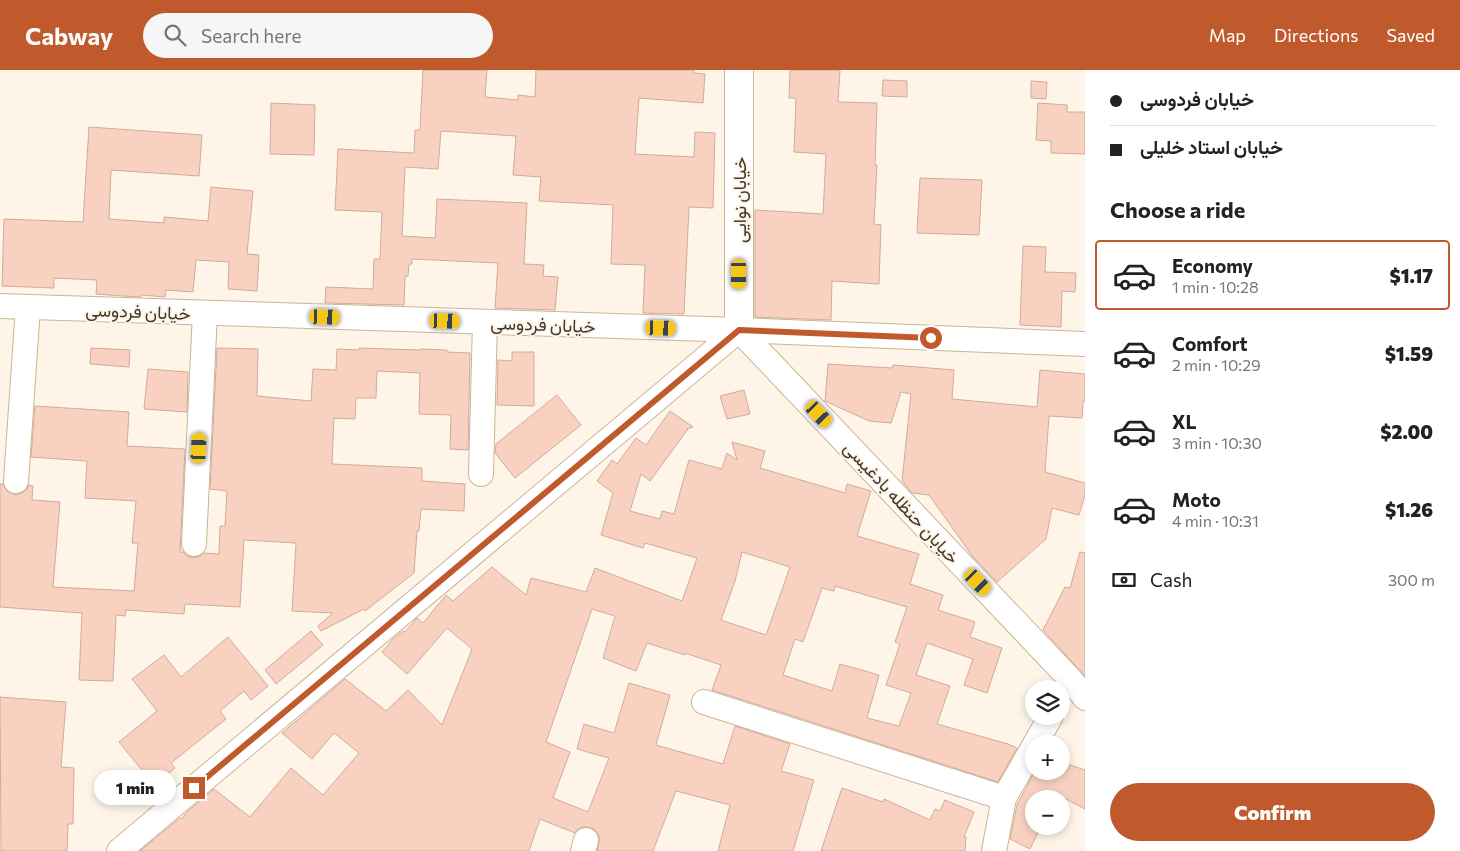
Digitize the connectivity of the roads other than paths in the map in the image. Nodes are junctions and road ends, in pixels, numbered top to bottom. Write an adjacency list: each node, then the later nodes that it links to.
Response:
1 (739, 70): 6 (street, خیابان نوایی)
2 (0, 306): 3 (street, خیابان فردوسی)
3 (28, 307): 4 (street, خیابان فردوسی); 9 (street)
4 (205, 313): 5 (street, خیابان فردوسی); 10 (street)
5 (485, 322): 6 (street, خیابان فردوسی); 8 (street)
6 (739, 330): 7 (street, خیابان فردوسی); 11 (street, خیابان حنظله بادغیسی); 15 (street)
7 (1085, 344)
8 (481, 474)
9 (16, 481)
10 (194, 544)
11 (1073, 692)
12 (704, 702): 14 (street)
13 (1025, 761): 14 (street)
14 (1004, 798): 16 (street)
15 (119, 851)
16 (994, 851)

